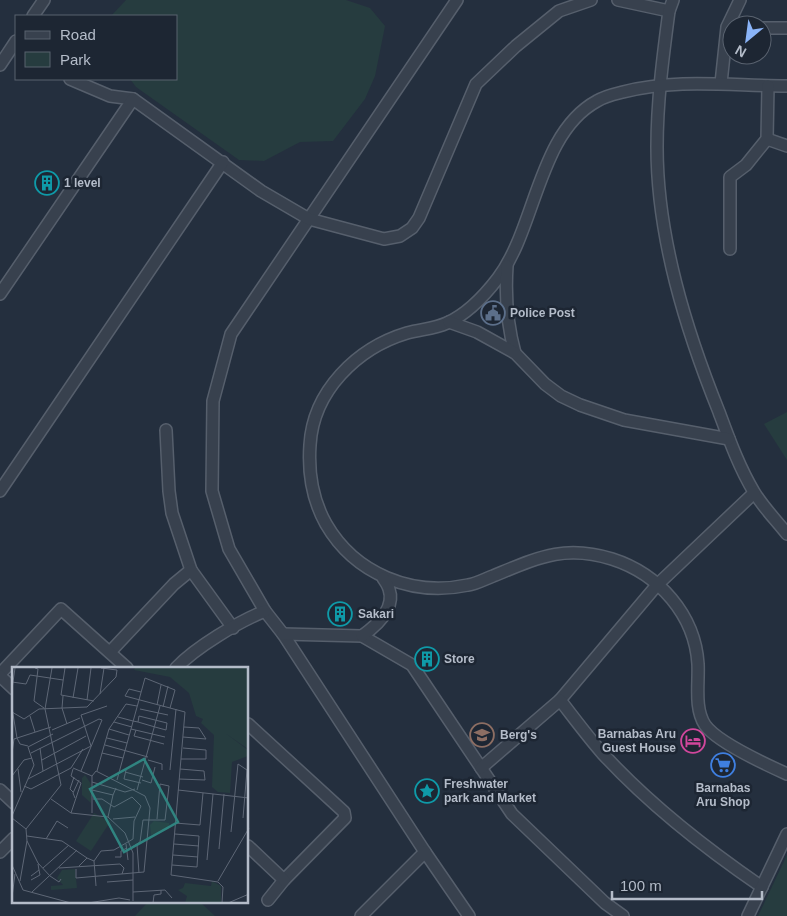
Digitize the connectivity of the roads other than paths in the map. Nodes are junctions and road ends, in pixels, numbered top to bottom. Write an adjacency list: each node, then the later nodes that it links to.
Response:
1 (457, 0): 24 (street)
2 (591, 0): 24 (street)
3 (618, 0): 7 (street)
4 (673, 0): 7 (street)
5 (740, 0): 9 (street)
6 (39, 2): 8 (street)
7 (669, 11): 17 (street)
8 (33, 15)
9 (734, 15)
10 (772, 28): 11 (street)
11 (787, 28)
12 (15, 43): 13 (street)
13 (0, 65)
14 (724, 65): 16 (street)
15 (72, 80): 20 (street)
16 (721, 83): 17 (street); 18 (street)
17 (659, 84): 26 (street); 31 (street)
18 (768, 86): 19 (street); 21 (street)
19 (787, 86)
20 (133, 99): 23 (street); 27 (street)
21 (767, 139): 22 (street); 25 (street)
22 (787, 146)
23 (223, 162): 24 (street); 32 (street)
24 (309, 219): 38 (street)
25 (730, 248)
26 (507, 264): 28 (street); 29 (street)
27 (0, 294)
28 (448, 322): 29 (street); 36 (street)
29 (515, 353): 31 (street)
30 (166, 430): 35 (street)
31 (729, 439): 33 (street)
32 (0, 491)
33 (754, 493): 34 (street); 37 (street)
34 (787, 534)
35 (191, 570): 39 (street); 42 (street)
36 (383, 578): 37 (street); 41 (street)
37 (657, 586): 47 (street); 50 (street)
38 (265, 611): 39 (street); 40 (street)
39 (233, 628): 44 (street)
40 (283, 634): 41 (street); 57 (street)
41 (362, 636): 49 (street)
42 (110, 652): 43 (street); 45 (street)
43 (126, 667)
44 (181, 667)
45 (0, 675): 46 (street)
46 (12, 687)
47 (560, 700): 49 (street); 59 (street)
48 (249, 725): 58 (street)
49 (481, 768): 63 (street)
50 (787, 774)
51 (0, 790): 52 (street)
52 (12, 801)
53 (787, 834): 59 (street)
54 (12, 840): 56 (street)
55 (249, 847): 58 (street)
56 (0, 852)
57 (425, 852): 61 (street); 62 (street)
58 (284, 880): 60 (street)
59 (762, 887): 64 (street)
60 (268, 900)
61 (361, 916)
62 (469, 916)
63 (623, 916)
64 (748, 916)

